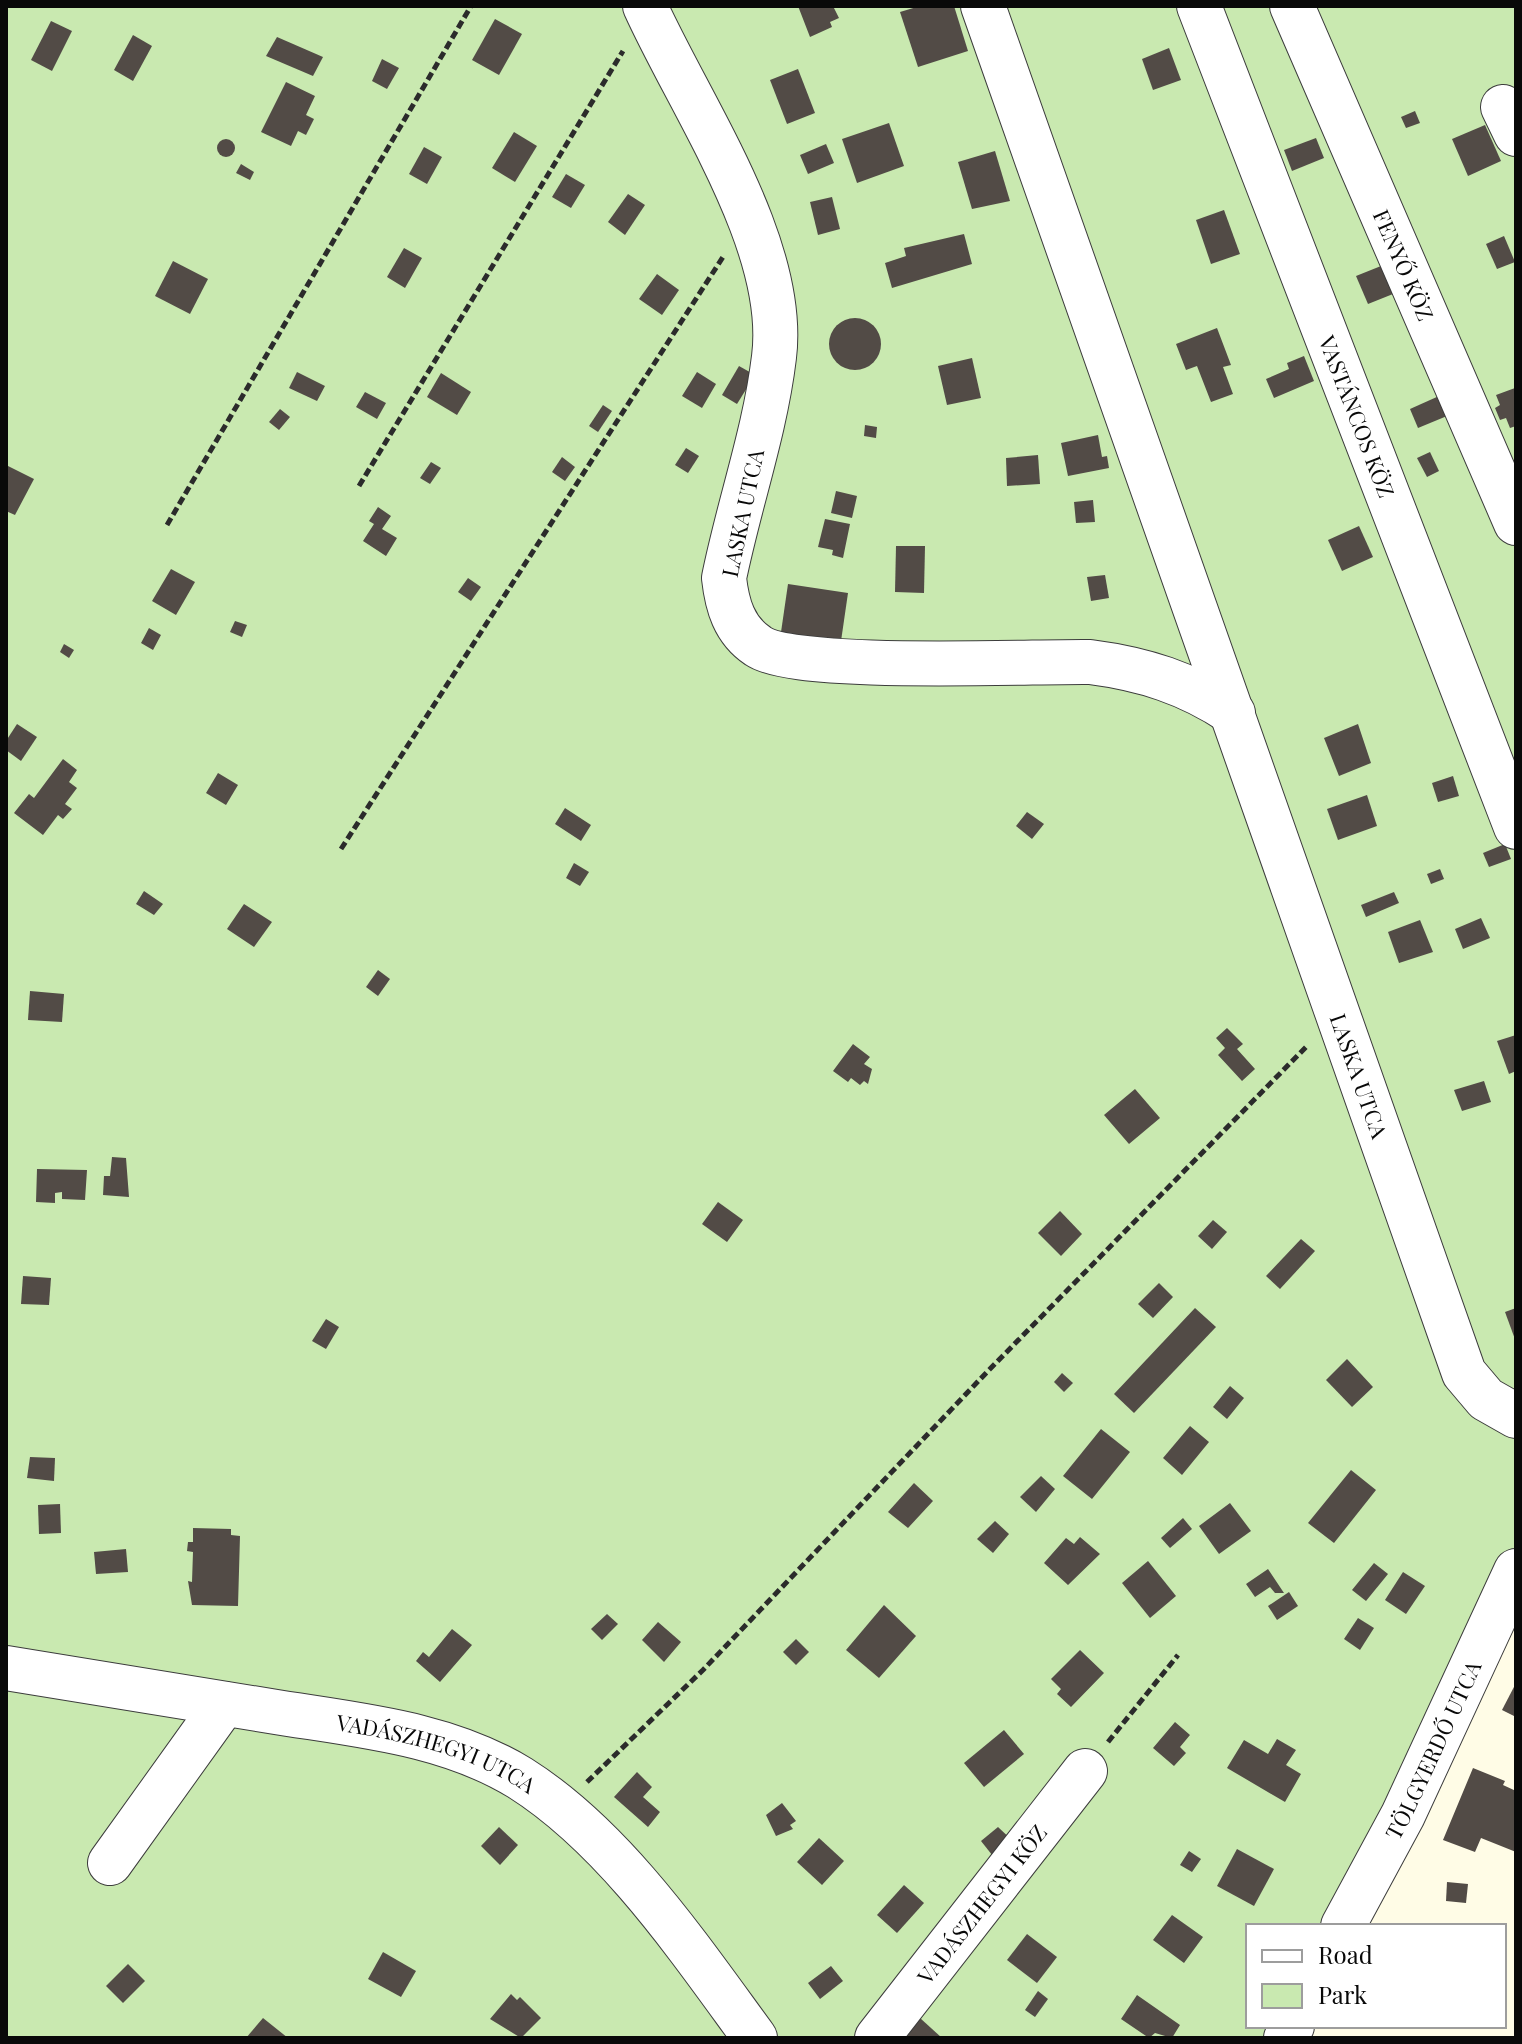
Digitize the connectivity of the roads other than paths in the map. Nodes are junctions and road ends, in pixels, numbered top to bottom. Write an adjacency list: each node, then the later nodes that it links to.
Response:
1 (983, 6): 6 (street, LASKA UTCA)
2 (1199, 6): 7 (street, VASTÁNCOS KÖZ)
3 (1292, 6): 5 (street, FENYŐ KÖZ)
4 (649, 16): 6 (street, LASKA UTCA)
5 (1516, 523)
6 (1233, 713): 8 (street, LASKA UTCA)
7 (1516, 827)
8 (1516, 1416)
9 (1516, 1571): 14 (street, TÖLGYERDŐ UTCA)
10 (6, 1668): 11 (street, VADÁSZHEGYI UTCA)
11 (224, 1704): 13 (street); 15 (street, VADÁSZHEGYI UTCA)
12 (1085, 1771): 16 (street, VADÁSZHEGYI KÖZ)
13 (110, 1863)
14 (1344, 1924)
15 (755, 2038)
16 (877, 2038)

